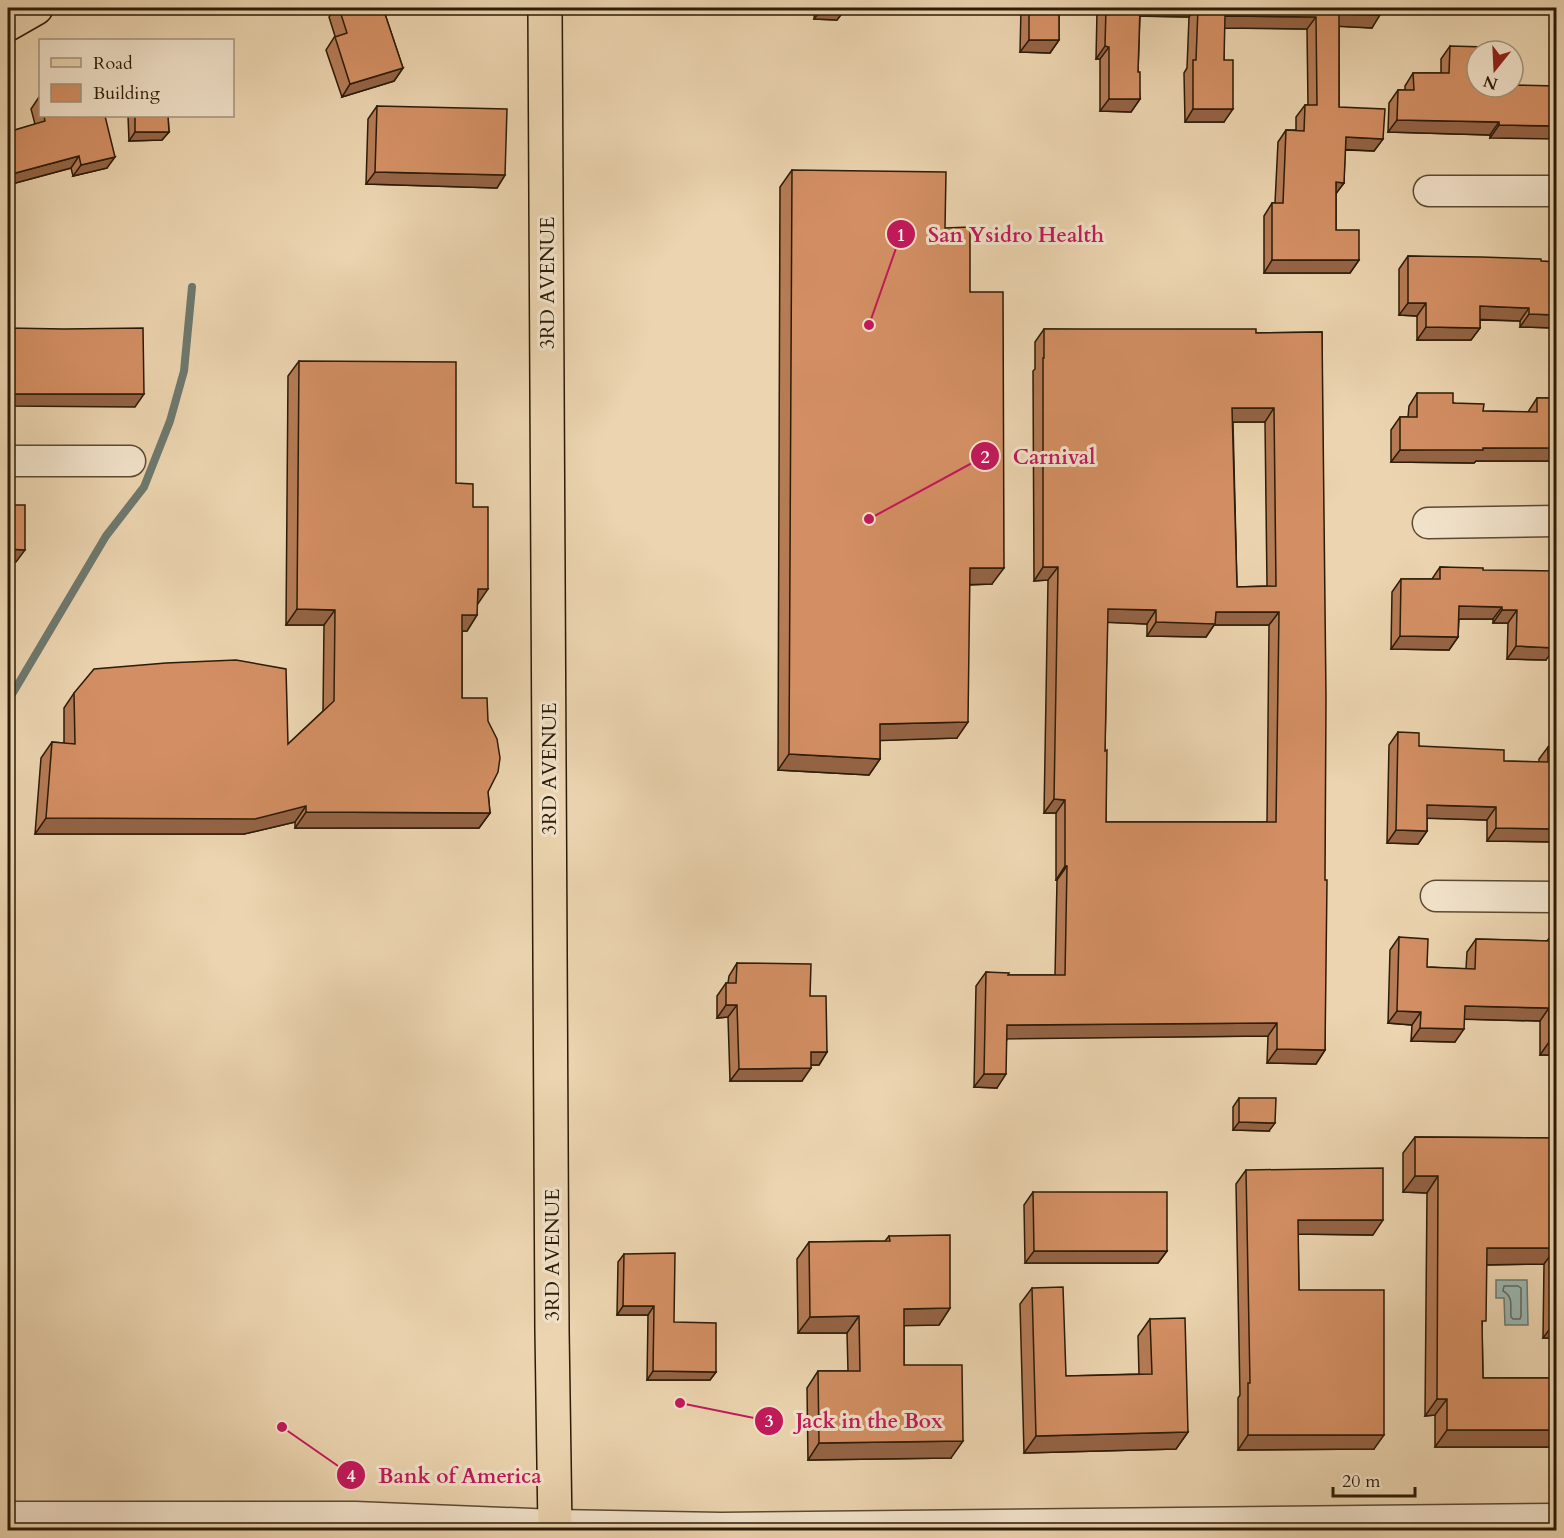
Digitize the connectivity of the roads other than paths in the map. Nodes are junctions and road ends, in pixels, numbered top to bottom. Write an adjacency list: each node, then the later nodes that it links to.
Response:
1 (36, 8): 3 (main road)
2 (545, 8): 15 (main road, 3RD AVENUE)
3 (8, 24)
4 (1429, 191): 5 (street)
5 (1557, 191)
6 (130, 460): 7 (street)
7 (8, 462)
8 (1557, 521): 9 (street)
9 (1428, 523)
10 (1436, 896): 11 (street)
11 (1557, 897)
12 (8, 1517): 14 (street)
13 (1557, 1519): 15 (street)
14 (135, 1523): 15 (street)
15 (555, 1528)

